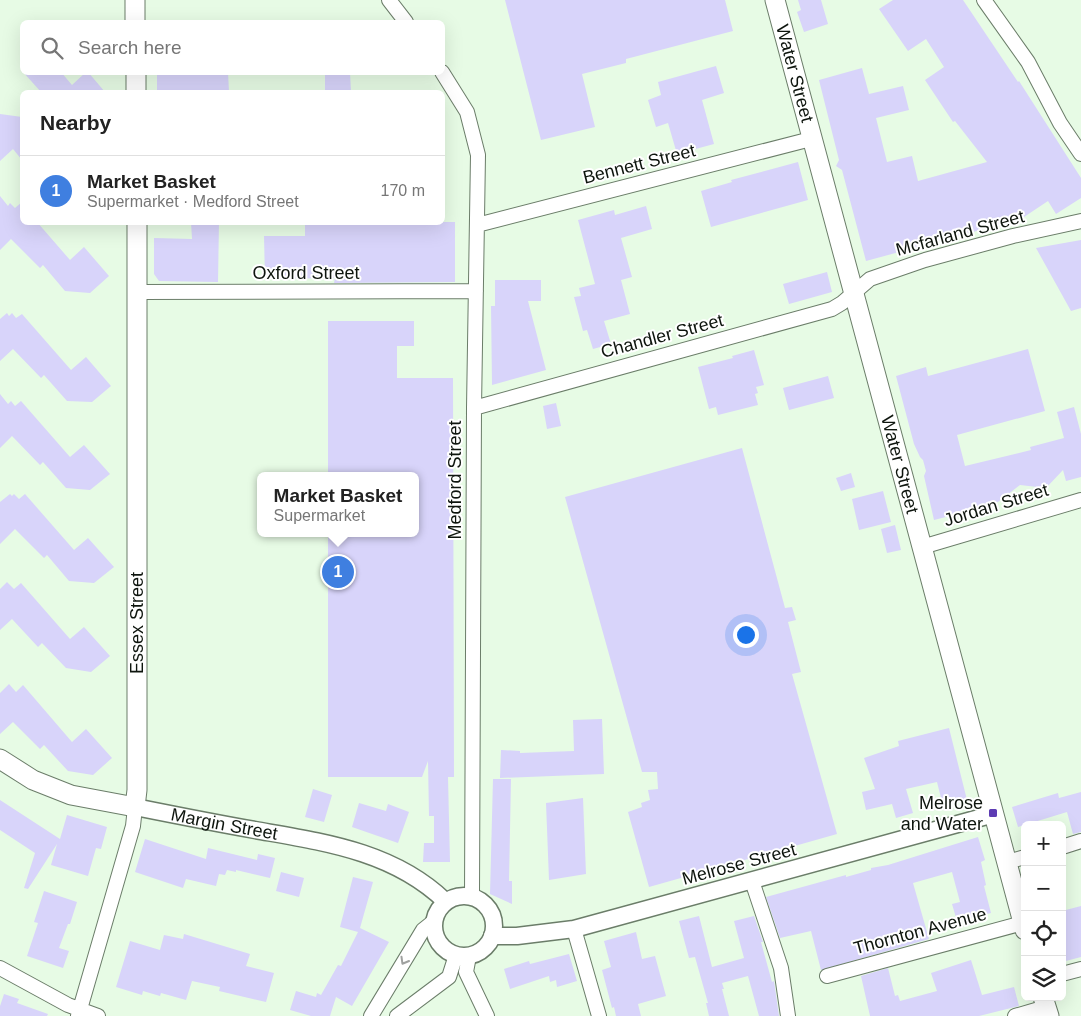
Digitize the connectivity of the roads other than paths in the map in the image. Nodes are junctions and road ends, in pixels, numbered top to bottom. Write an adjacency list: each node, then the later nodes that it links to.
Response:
1 (135, 0): 5 (main road)
2 (389, 0): 6 (street)
3 (775, 0): 10 (main road, Water Street)
4 (984, 0): 11 (street)
5 (135, 20)
6 (404, 20)
7 (136, 75): 9 (main road)
8 (444, 75): 14 (street, Medford Street)
9 (136, 90)
10 (812, 139): 14 (street, Bennett Street); 17 (main road, Water Street)
11 (1081, 154)
12 (1081, 221): 17 (street, Mcfarland Street)
13 (137, 225): 16 (main road, Essex Street)
14 (477, 225): 15 (street, Medford Street)
15 (476, 291): 16 (street, Oxford Street); 18 (street, Medford Street)
16 (137, 292): 22 (main road, Essex Street)
17 (854, 292): 18 (street, Chandler Street); 20 (main road, Water Street)
18 (474, 408): 29 (street, Medford Street)
19 (1081, 500): 20 (street, Jordan Street)
20 (922, 547): 23 (main road, Water Street)
21 (0, 759): 22 (main road, Margin Street)
22 (135, 807): 30 (street, Margin Street); 42 (street, Essex Street)
23 (994, 814): 27 (main road, Water Street); 28 (street, Melrose Street)
24 (1081, 841): 25 (street)
25 (1066, 846)
26 (1021, 858): 27 (street)
27 (1007, 862): 31 (main road, Water Street)
28 (752, 881): 34 (street, Melrose Street); 48 (street)
29 (472, 896): 30 (street); 35 (street)
30 (445, 901): 32 (street)
31 (1021, 916)
32 (433, 922): 36 (street); 44 (street, one-way to 44)
33 (1021, 928): 40 (street, Thornton Avenue)
34 (574, 929): 35 (street, Melrose Street); 47 (street)
35 (492, 936): 36 (street)
36 (462, 956): 45 (street); 46 (street)
37 (0, 968): 42 (street)
38 (1081, 969): 39 (street)
39 (1066, 973)
40 (827, 976)
41 (1046, 1007): 49 (street)
42 (79, 1013): 43 (street)
43 (98, 1016)
44 (371, 1016)
45 (397, 1016)
46 (487, 1016)
47 (599, 1016)
48 (788, 1016)
49 (1015, 1016)

